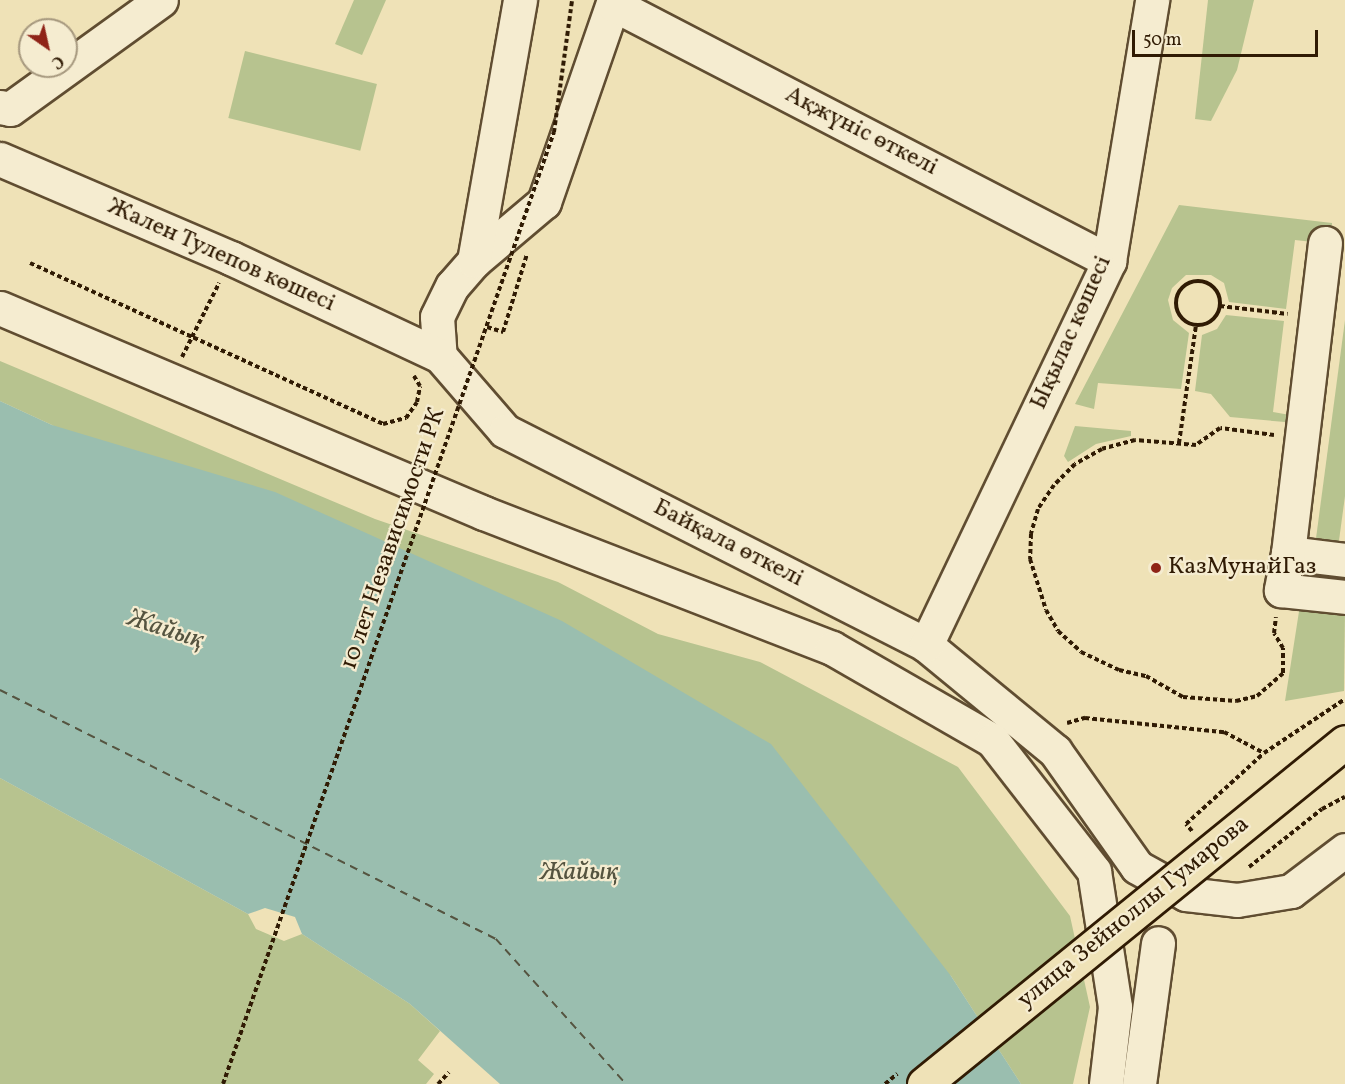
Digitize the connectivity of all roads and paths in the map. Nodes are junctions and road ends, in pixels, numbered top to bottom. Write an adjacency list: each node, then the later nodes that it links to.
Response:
1 (161, 0): 6 (street)
2 (520, 0): 10 (street)
3 (572, 0): 20 (path, 10 лет Независимости РК, bridge)
4 (1152, 0): 11 (street, Ықылас көшесі)
5 (613, 2): 10 (street); 11 (street, Ақжүніс өткелі)
6 (0, 107)
7 (0, 159): 22 (street, Жален Тулепов көшесі)
8 (1325, 243): 18 (street)
9 (530, 245): 20 (path)
10 (474, 261): 22 (street)
11 (1109, 261): 31 (street, Ықылас көшесі)
12 (30, 263): 21 (path)
13 (210, 275): 14 (path)
14 (220, 280): 15 (path); 21 (path)
15 (231, 285)
16 (1220, 306): 18 (path); 19 (path); 19 (path)
17 (0, 308): 24 (street)
18 (1316, 318): 25 (street)
19 (1196, 325): 26 (path)
20 (486, 327): 42 (path, 10 лет Независимости РК, bridge)
21 (192, 337): 23 (path); 24 (path)
22 (440, 357): 31 (street, Байқала өткелі)
23 (411, 370)
24 (171, 380): 45 (street)
25 (1302, 438): 26 (path); 27 (street)
26 (1179, 443): 29 (path)
27 (1287, 553): 28 (street); 29 (street)
28 (1345, 560)
29 (1281, 590): 30 (street)
30 (1345, 597)
31 (926, 645): 33 (street, Байқала өткелі)
32 (1345, 699): 35 (path)
33 (1031, 731): 35 (path); 38 (street, Байқала өткелі)
34 (1345, 742): 44 (main road, улица Зейноллы Гумарова, bridge)
35 (1264, 753): 37 (path)
36 (1345, 797): 39 (path)
37 (1193, 832)
38 (1345, 850)
39 (1243, 872)
40 (1158, 943): 46 (street)
41 (449, 1072): 43 (path)
42 (223, 1084)
43 (438, 1084)
44 (924, 1084)
45 (1106, 1084)
46 (1138, 1084)

